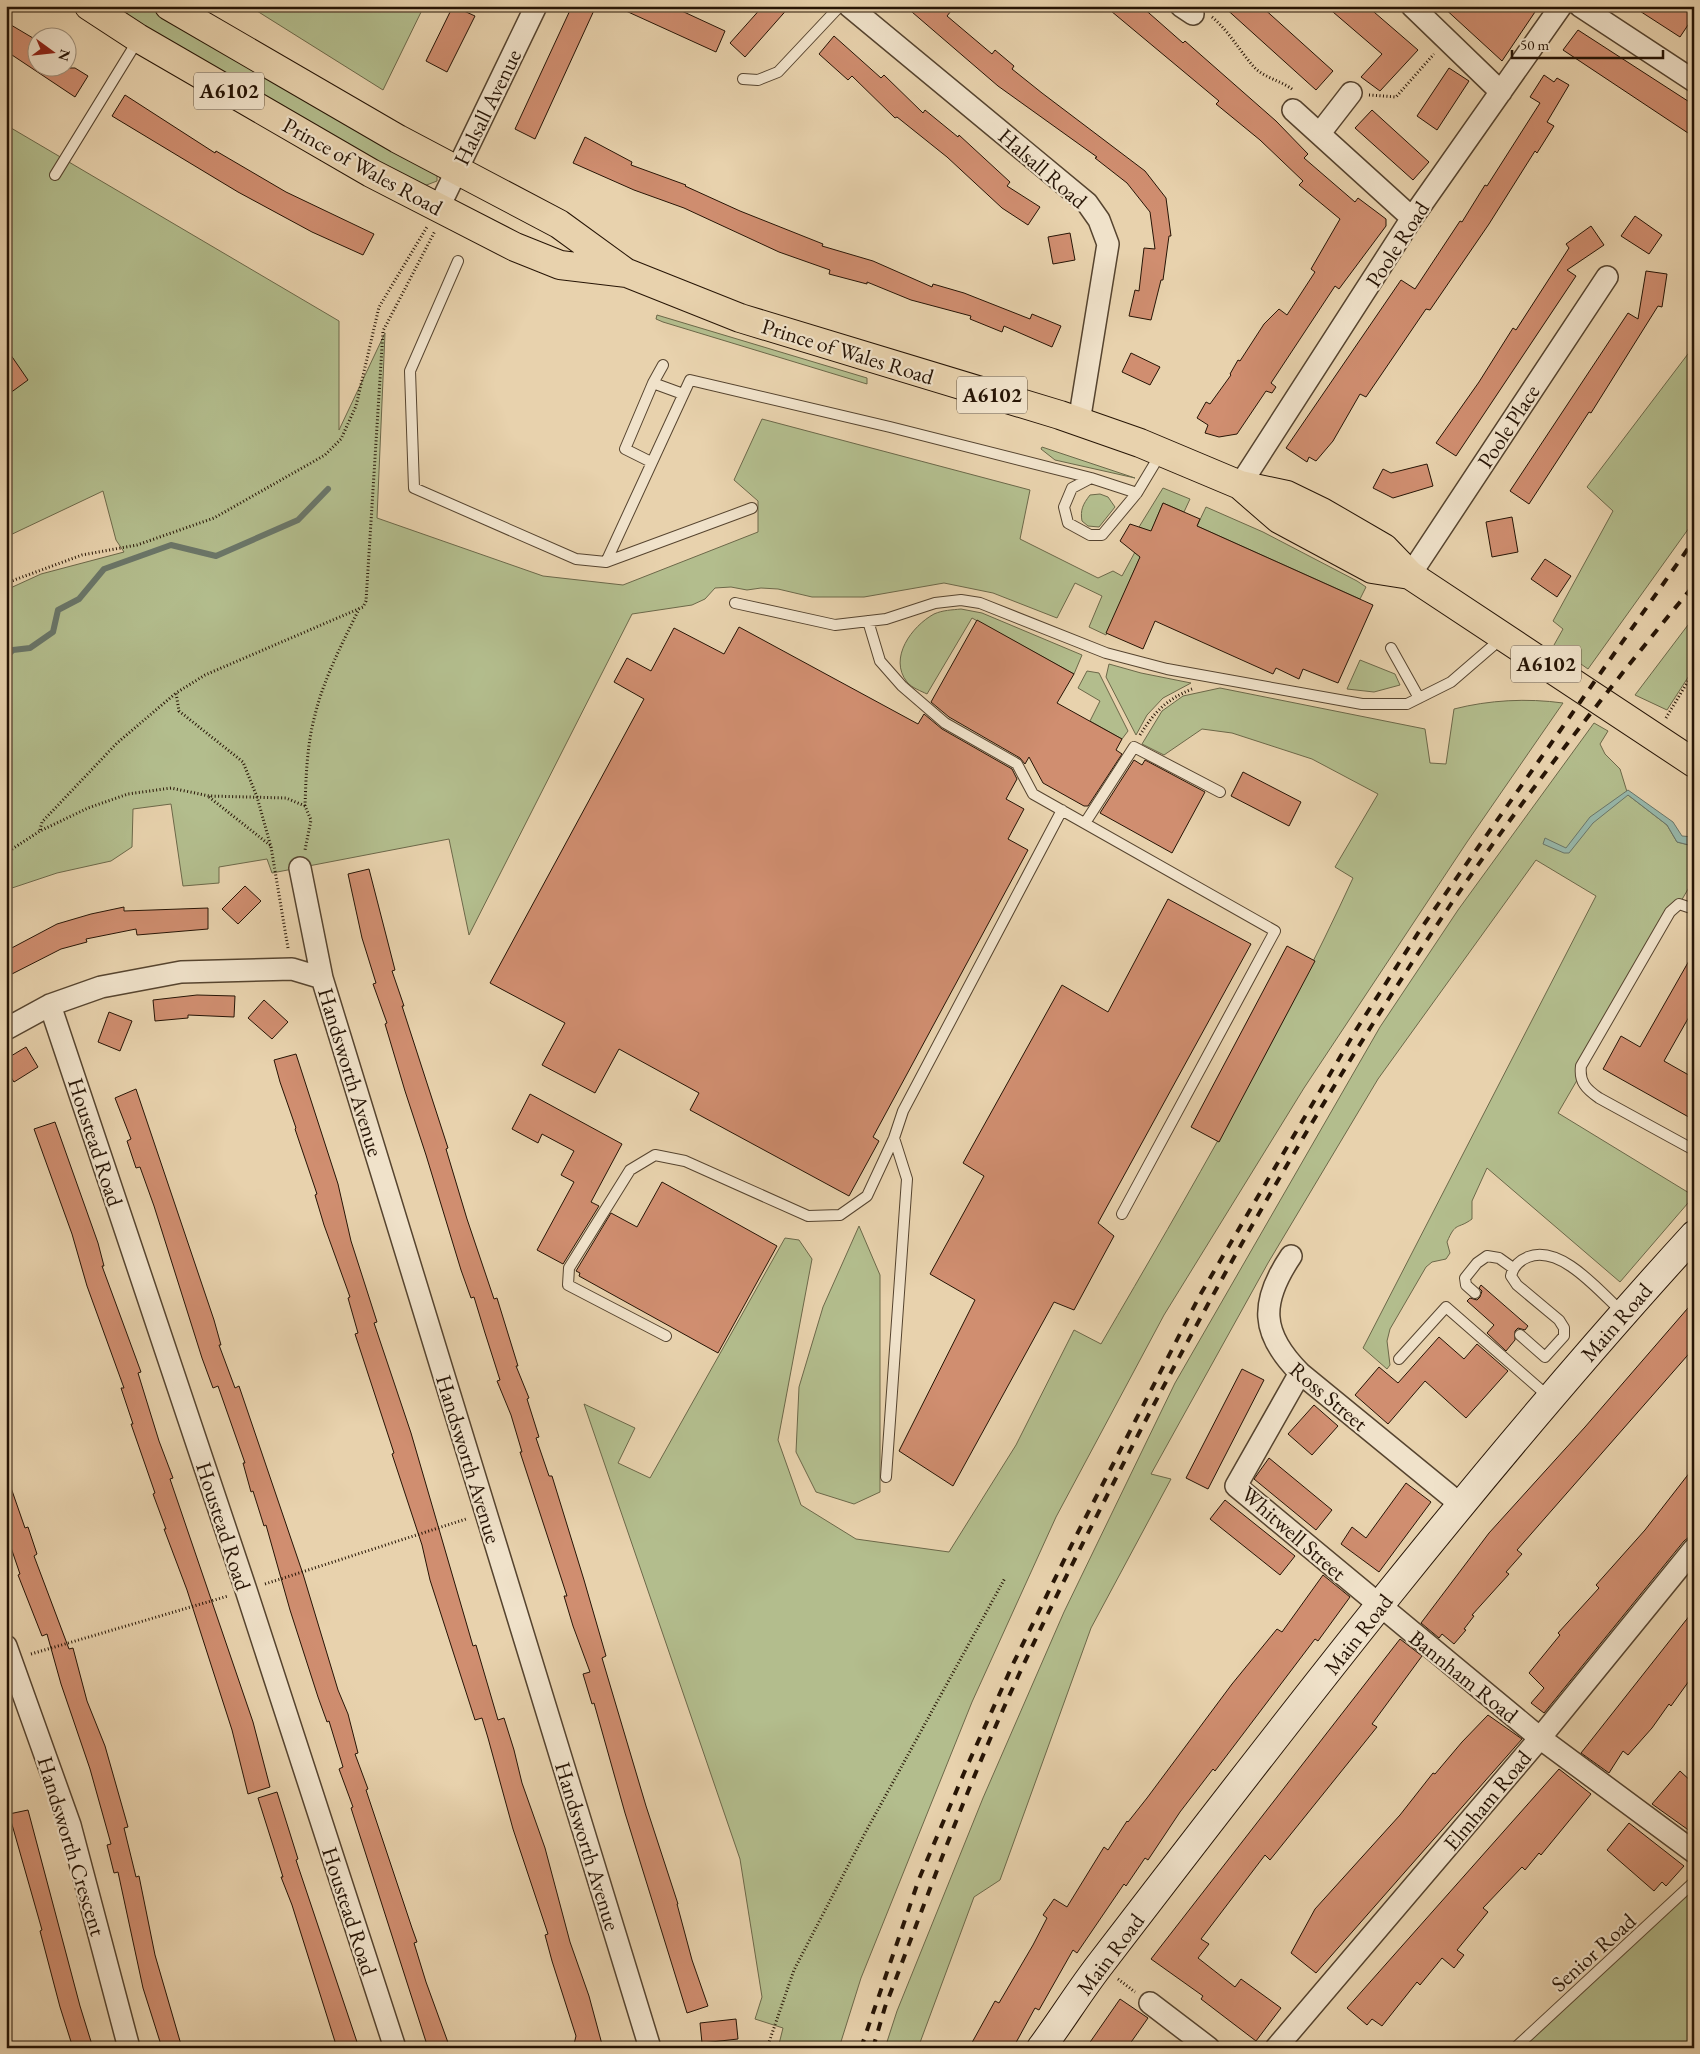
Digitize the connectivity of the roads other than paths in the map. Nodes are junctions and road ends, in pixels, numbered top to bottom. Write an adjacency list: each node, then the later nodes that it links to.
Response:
1 (89, 6): 9 (highway, Prince of Wales Road / A6102)
2 (169, 6): 16 (highway, Prince of Wales Road / A6102)
3 (536, 6): 16 (street, Halsall Avenue)
4 (840, 6): 10 (lane)
5 (849, 6): 26 (street, Halsall Road)
6 (1412, 6): 12 (street)
7 (1561, 6): 12 (street, Poole Road)
8 (1580, 6): 11 (street)
9 (138, 38): 17 (lane); 18 (highway, Prince of Wales Road / A6102)
10 (743, 80)
11 (1694, 81)
12 (1501, 92): 19 (street, Poole Road)
13 (1351, 93): 15 (street)
14 (1293, 110): 15 (street)
15 (1320, 133): 19 (street)
16 (456, 171): 18 (street, Halsall Avenue); 21 (highway, Prince of Wales Road / A6102)
17 (55, 175)
18 (442, 209): 21 (highway, Prince of Wales Road / A6102)
19 (1412, 218): 30 (street, Poole Road)
20 (458, 261): 33 (lane)
21 (627, 274): 26 (highway, Prince of Wales Road / A6102)
22 (1607, 277): 34 (street, Poole Place)
23 (663, 364): 24 (lane)
24 (653, 384): 25 (lane); 28 (lane)
25 (683, 394): 28 (lane); 29 (lane)
26 (1079, 422): 27 (highway, Prince of Wales Road / A6102)
27 (1161, 452): 30 (highway, Prince of Wales Road / A6102); 31 (lane)
28 (651, 462): 33 (lane)
29 (1091, 478): 31 (lane); 31 (lane)
30 (1240, 486): 34 (highway, Prince of Wales Road / A6102)
31 (1137, 493)
32 (752, 508): 33 (lane)
33 (606, 562)
34 (1410, 575): 37 (highway, Prince of Wales Road / A6102)
35 (736, 602): 36 (lane)
36 (868, 621): 39 (lane); 42 (lane)
37 (1504, 636): 39 (lane); 40 (highway, Prince of Wales Road / A6102)
38 (1391, 648): 39 (lane)
39 (1419, 698)
40 (1689, 758)
41 (1220, 792): 43 (lane)
42 (1062, 810): 43 (lane); 49 (lane)
43 (1085, 823): 51 (lane)
44 (300, 868): 46 (street, Handsworth Avenue)
45 (1694, 909): 50 (lane)
46 (322, 978): 47 (street); 73 (street, Handsworth Avenue)
47 (50, 1005): 48 (street); 72 (street, Houstead Road)
48 (6, 1029)
49 (894, 1138): 58 (lane); 62 (lane)
50 (1694, 1150)
51 (1122, 1214)
52 (1694, 1235): 56 (main road, Main Road)
53 (1291, 1256): 60 (street, Ross Street)
54 (1513, 1268): 55 (lane); 56 (lane); 57 (lane)
55 (1475, 1293)
56 (1623, 1313): 61 (main road, Main Road)
57 (1520, 1335)
58 (666, 1336)
59 (1399, 1359): 61 (lane)
60 (1300, 1373): 63 (street, Ross Street); 65 (street, Whitwell Street)
61 (1550, 1398): 63 (main road, Main Road)
62 (886, 1477)
63 (1460, 1504): 65 (main road, Main Road)
64 (1694, 1549): 67 (street, Elmham Road)
65 (1379, 1606): 67 (street, Bannham Road); 74 (main road, Main Road)
66 (6, 1646): 71 (street, Handsworth Crescent)
67 (1540, 1738): 68 (street, Bannham Road); 76 (street, Elmham Road)
68 (1694, 1852)
69 (1694, 1882): 77 (lane, Senior Road)
70 (1150, 2003): 75 (street)
71 (129, 2048)
72 (395, 2048)
73 (650, 2048)
74 (1041, 2048)
75 (1210, 2048)
76 (1276, 2048)
77 (1515, 2048)

